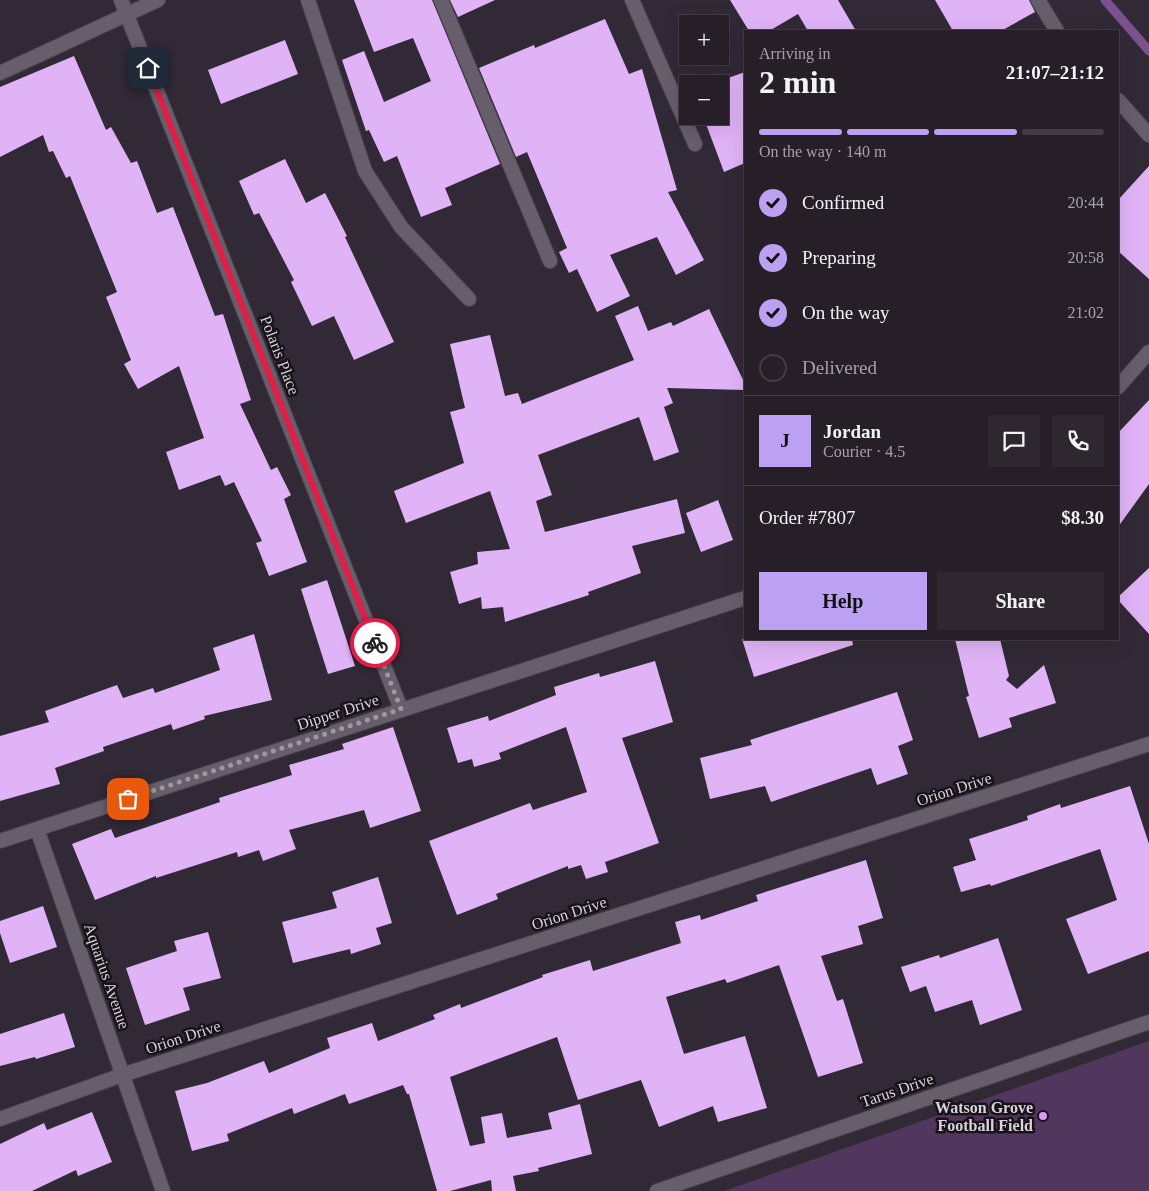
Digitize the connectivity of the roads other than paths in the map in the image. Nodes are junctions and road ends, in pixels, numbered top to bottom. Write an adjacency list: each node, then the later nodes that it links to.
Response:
1 (158, 0): 6 (street)
2 (308, 0): 14 (street)
3 (441, 0): 13 (street)
4 (632, 0): 12 (street)
5 (1038, 0): 8 (street)
6 (140, 3): 7 (street)
7 (124, 6): 9 (street); 18 (street, Polaris Place)
8 (1057, 30)
9 (0, 73)
10 (1119, 101): 11 (street)
11 (1149, 135)
12 (694, 144)
13 (550, 261)
14 (469, 299)
15 (1149, 352): 16 (street)
16 (1119, 387)
17 (744, 598): 18 (street, Dipper Drive)
18 (401, 709): 20 (street, Dipper Drive)
19 (1149, 744): 23 (street, Orion Drive)
20 (37, 829): 21 (street, Dipper Drive); 23 (street, Aquarius Avenue)
21 (0, 841)
22 (1149, 1022): 26 (street, Tarus Drive)
23 (122, 1075): 24 (street, Orion Drive); 25 (street, Aquarius Avenue)
24 (0, 1119)
25 (163, 1191)
26 (657, 1191)

